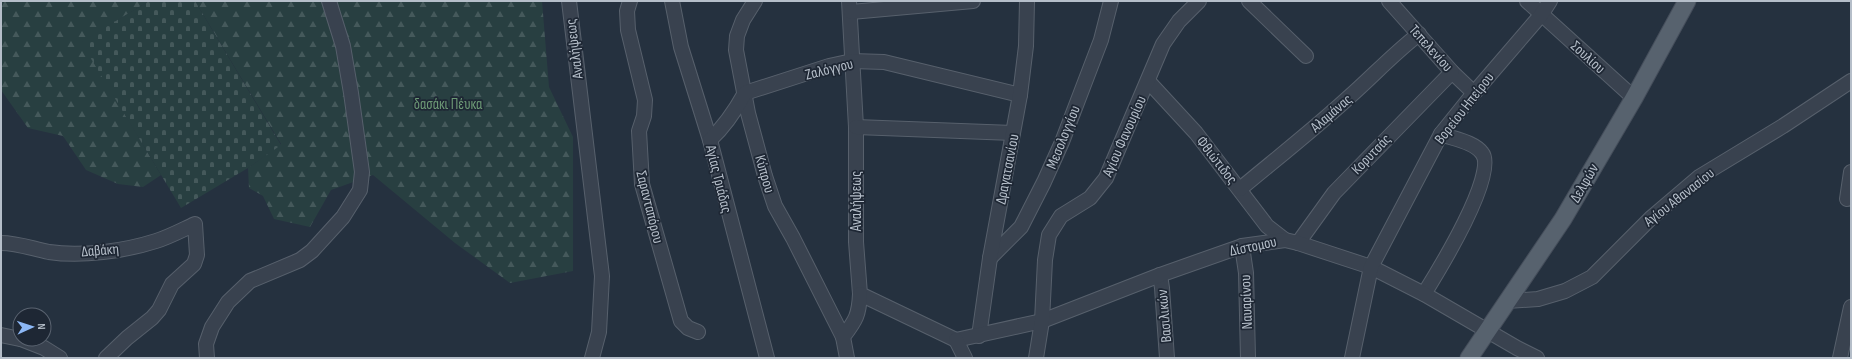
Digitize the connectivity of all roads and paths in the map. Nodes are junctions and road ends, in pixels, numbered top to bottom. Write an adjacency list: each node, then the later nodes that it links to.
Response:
1 (329, 1): 55 (street)
2 (569, 1): 56 (street, Αναλήψεως)
3 (630, 1): 46 (street, Σαρανταπόρου)
4 (672, 1): 30 (street, Αγίας Τριάδας)
5 (756, 1): 23 (street, Κύπρου)
6 (973, 1): 15 (street)
7 (1027, 1): 25 (street, Δραγατσανίου)
8 (1111, 1): 37 (street, Μεσολογγίου)
9 (1199, 1): 21 (street, Αγίου Φανουρίου)
10 (1249, 1): 18 (street)
11 (1389, 1): 17 (street, Τεπελενίου)
12 (1527, 1): 16 (street, Σουλίου)
13 (1550, 1): 16 (street, Βορείου Ηπείρου)
14 (1687, 1): 26 (main road, Δελφών)
15 (850, 7): 19 (street, Αναλήψεως)
16 (1541, 15): 24 (street, Βορείου Ηπείρου); 26 (street, Σουλίου)
17 (1419, 34): 20 (street, Τεπελενίου); 32 (street, Αλαμάνας)
18 (1306, 56)
19 (852, 61): 23 (street, Ζαλόγγου); 25 (street, Ζαλόγγου); 27 (street, Αναλήψεως)
20 (1452, 72): 24 (street, Τεπελενίου); 34 (street, Κορυτσάς)
21 (1148, 81): 32 (street, Φθιώτιδος); 44 (street, Αγίου Φανουρίου)
22 (1849, 86): 42 (street, Αγίου Αθανασίου)
23 (745, 93): 30 (street); 50 (street, Κύπρου)
24 (1474, 93): 29 (street, Βορείου Ηπείρου)
25 (1020, 95): 28 (street, Δραγατσανίου)
26 (1634, 98): 42 (main road, Δελφών)
27 (856, 127): 28 (street); 40 (street, Αναλήψεως)
28 (1014, 133): 37 (street, Δραγατσανίου)
29 (1441, 134): 38 (street, Βορείου Ηπείρου); 41 (street)
30 (710, 140): 57 (street, Αγίας Τριάδας)
31 (1851, 172): 33 (street)
32 (1240, 189): 34 (street, Φθιώτιδος)
33 (1847, 199)
34 (1292, 241): 36 (street, Δίστομου); 38 (street, Δίστομου)
35 (1, 243): 54 (street, Δαβάκη)
36 (1242, 246): 39 (street, Δίστομου); 62 (street, Ναυαρίνου)
37 (990, 258): 48 (street, Δραγατσανίου)
38 (1371, 267): 41 (street, Δίστομου); 63 (street, Βορείου Ηπείρου)
39 (1160, 275): 44 (street, Δίστομου); 61 (street, Βασιλικών)
40 (860, 294): 50 (street, Αναλήψεως); 51 (street)
41 (1424, 294): 45 (street, Δίστομου)
42 (1507, 301): 45 (main road, Δελφών)
43 (1851, 307): 66 (street)
44 (1042, 321): 48 (street, Δίστομου); 60 (street, Αγίου Φανουρίου)
45 (1488, 330): 64 (main road, Δελφών); 65 (street, Δίστομου)
46 (698, 332)
47 (1, 335): 49 (street)
48 (979, 336): 51 (street, Δίστομου)
49 (12, 337)
50 (843, 337): 58 (street, Κύπρου)
51 (956, 340): 59 (street)
52 (41, 347): 53 (street)
53 (60, 358)
54 (106, 358)
55 (207, 358)
56 (592, 358)
57 (767, 358)
58 (847, 358)
59 (965, 358)
60 (1036, 358)
61 (1168, 358)
62 (1248, 358)
63 (1352, 358)
64 (1469, 358)
65 (1537, 358)
66 (1840, 358)

